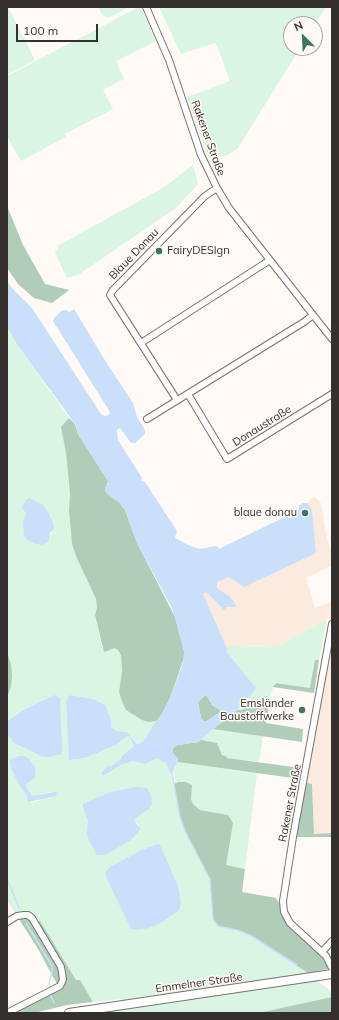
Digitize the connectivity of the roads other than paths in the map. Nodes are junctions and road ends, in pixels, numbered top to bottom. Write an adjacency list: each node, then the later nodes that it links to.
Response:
1 (146, 7): 2 (street, Rakener Straße)
2 (217, 188): 3 (street, Rakener Straße); 6 (street, Blaue Donau)
3 (270, 260): 4 (street, Rakener Straße); 6 (street)
4 (313, 315): 5 (street, Rakener Straße); 7 (street)
5 (332, 339)
6 (141, 344): 9 (street, Blaue Donau)
7 (188, 394): 8 (street, Donaustraße); 9 (street)
8 (332, 394)
9 (176, 400): 10 (street)
10 (147, 419)
11 (332, 624): 14 (street, Rakener Straße)
12 (7, 922): 17 (street)
13 (332, 941): 14 (street)
14 (322, 952): 15 (street, Rakener Straße)
15 (332, 968)
16 (332, 974): 18 (street, Emmelner Straße)
17 (7, 1013)
18 (69, 1013)

